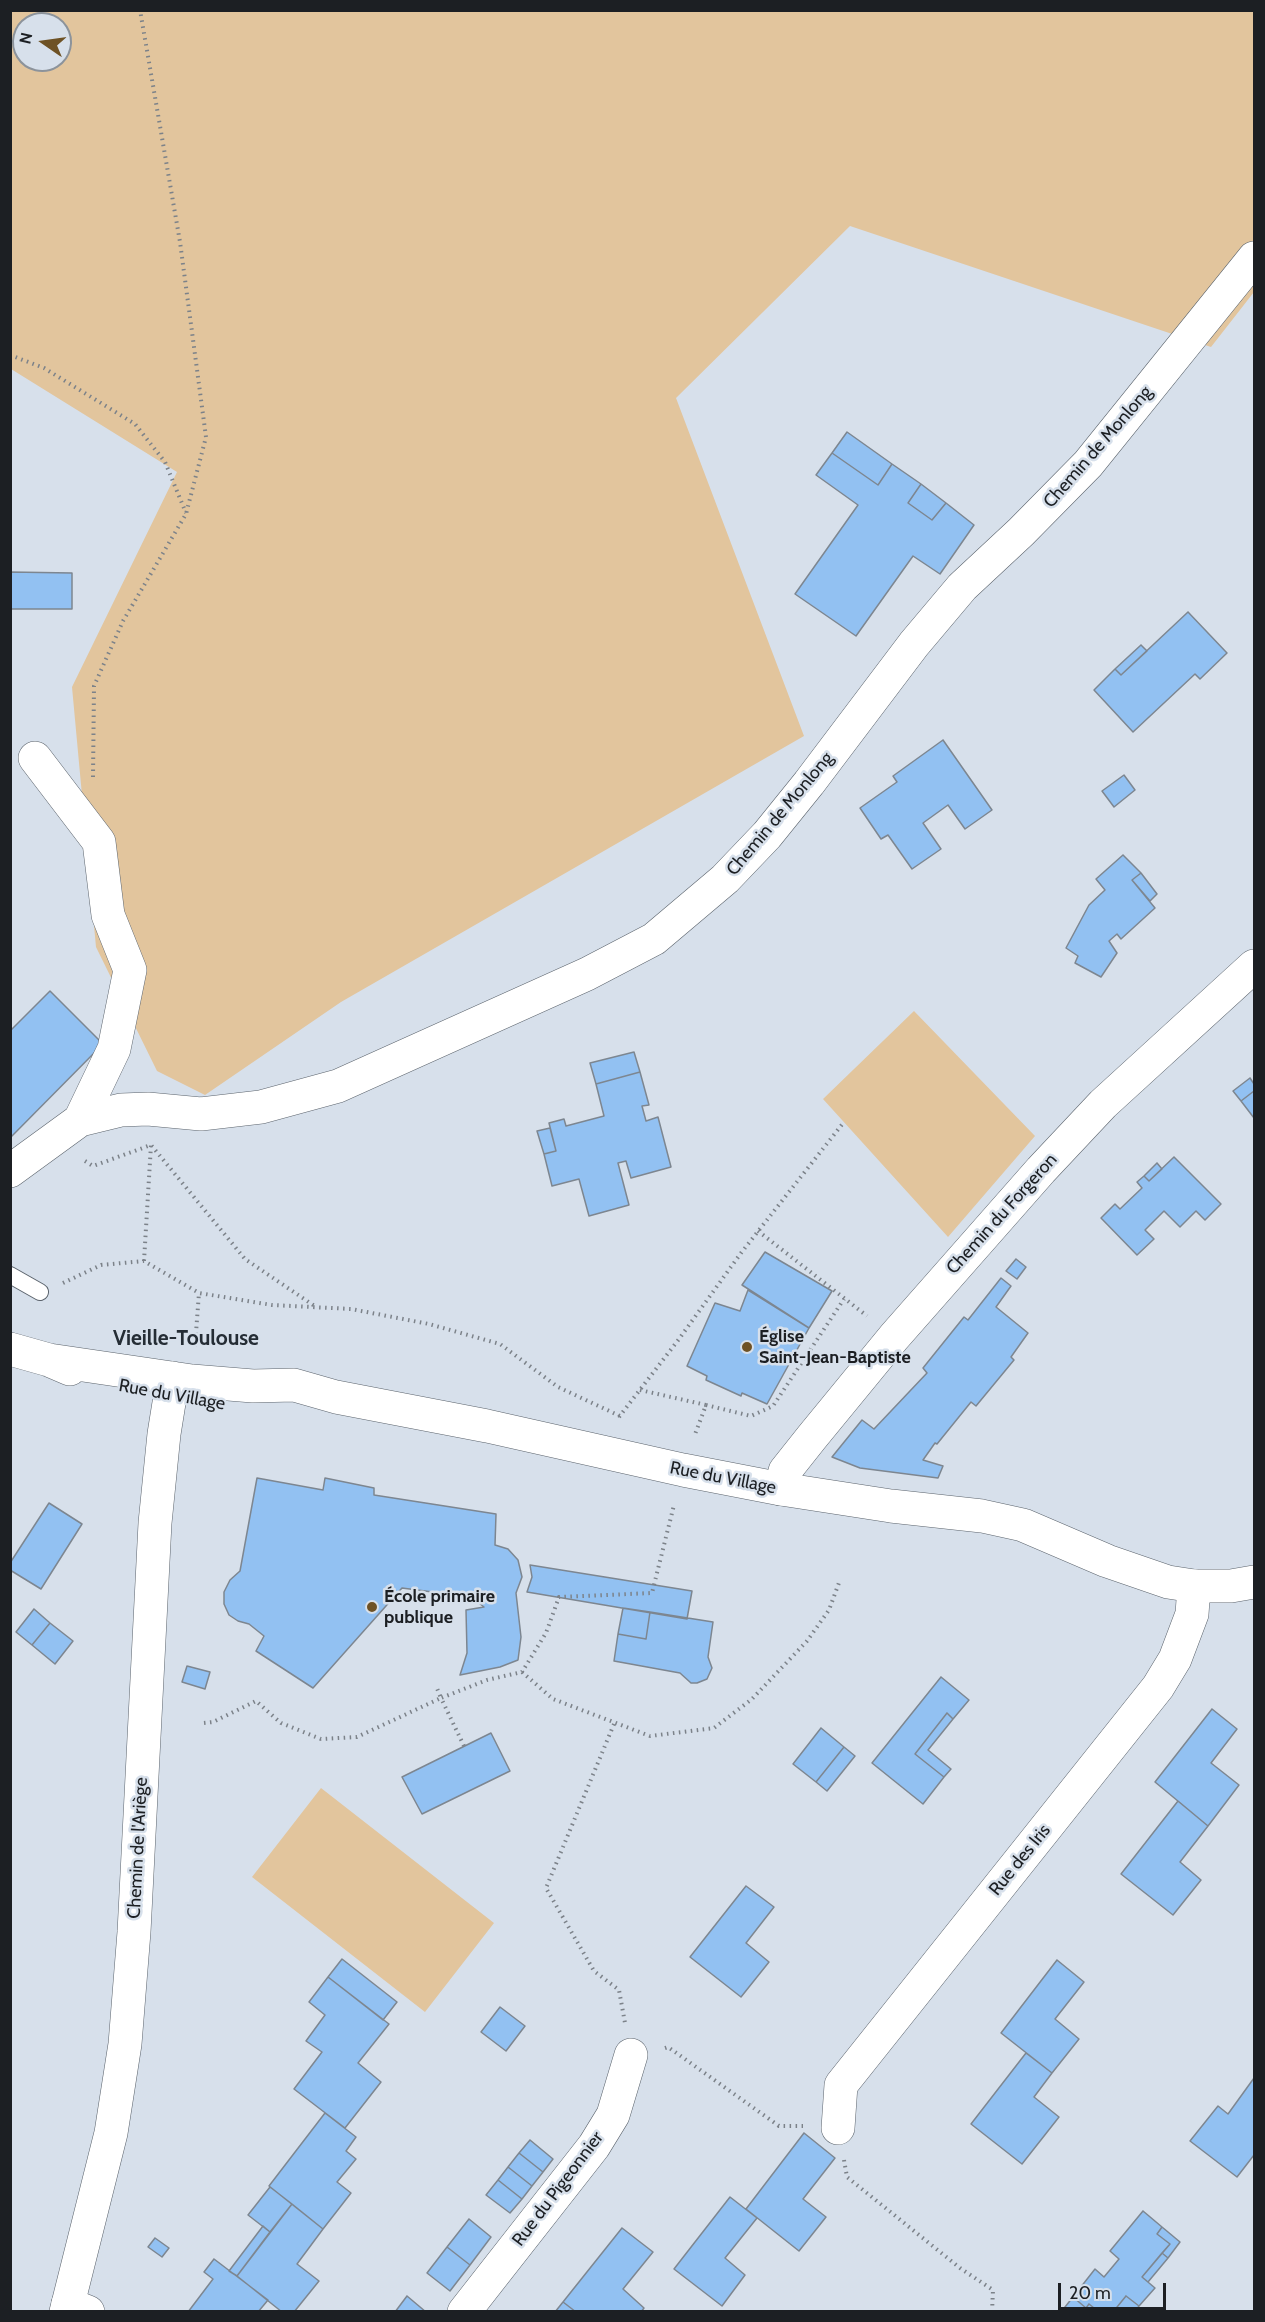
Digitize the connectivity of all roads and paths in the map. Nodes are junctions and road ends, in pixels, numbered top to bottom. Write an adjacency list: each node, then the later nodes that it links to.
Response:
1 (140, 10): 4 (path)
2 (1254, 258): 8 (street, Chemin de Monlong)
3 (10, 355): 4 (path)
4 (186, 514): 6 (path)
5 (36, 758): 8 (street)
6 (93, 782)
7 (1254, 966): 20 (street, Chemin du Forgeron)
8 (80, 1120): 10 (path); 11 (street, Chemin de Monlong)
9 (844, 1122): 12 (path)
10 (151, 1145): 13 (path); 19 (path)
11 (10, 1171)
12 (758, 1231): 18 (path); 24 (path)
13 (144, 1261): 15 (path); 17 (path)
14 (10, 1275): 16 (lane)
15 (80, 1276)
16 (40, 1292)
17 (199, 1293): 19 (path); 21 (path)
18 (844, 1299): 20 (path); 25 (path)
19 (316, 1308): 24 (path)
20 (894, 1337): 27 (street, Chemin du Forgeron)
21 (195, 1346)
22 (10, 1349): 23 (street, Rue du Village)
23 (172, 1388): 26 (street, Rue du Village); 43 (street, Chemin de l'Ariège)
24 (640, 1390): 25 (path)
25 (706, 1405): 26 (path)
26 (688, 1456): 27 (street, Rue du Village); 32 (path)
27 (781, 1489): 30 (street, Rue du Village)
28 (840, 1580): 36 (path)
29 (1254, 1582): 30 (street, Rue du Village)
30 (1193, 1594): 31 (street, Rue du Village); 41 (street, Rue des Iris)
31 (1254, 1599)
32 (522, 1672): 34 (path); 36 (path)
33 (436, 1686): 34 (path)
34 (441, 1698): 35 (path); 37 (path)
35 (204, 1723)
36 (614, 1724): 38 (path)
37 (464, 1746)
38 (619, 1990)
39 (631, 2055): 40 (path); 44 (street, Rue du Pigeonnier)
40 (780, 2126)
41 (838, 2127)
42 (847, 2177): 45 (path)
43 (74, 2309)
44 (464, 2312)
45 (992, 2312)

